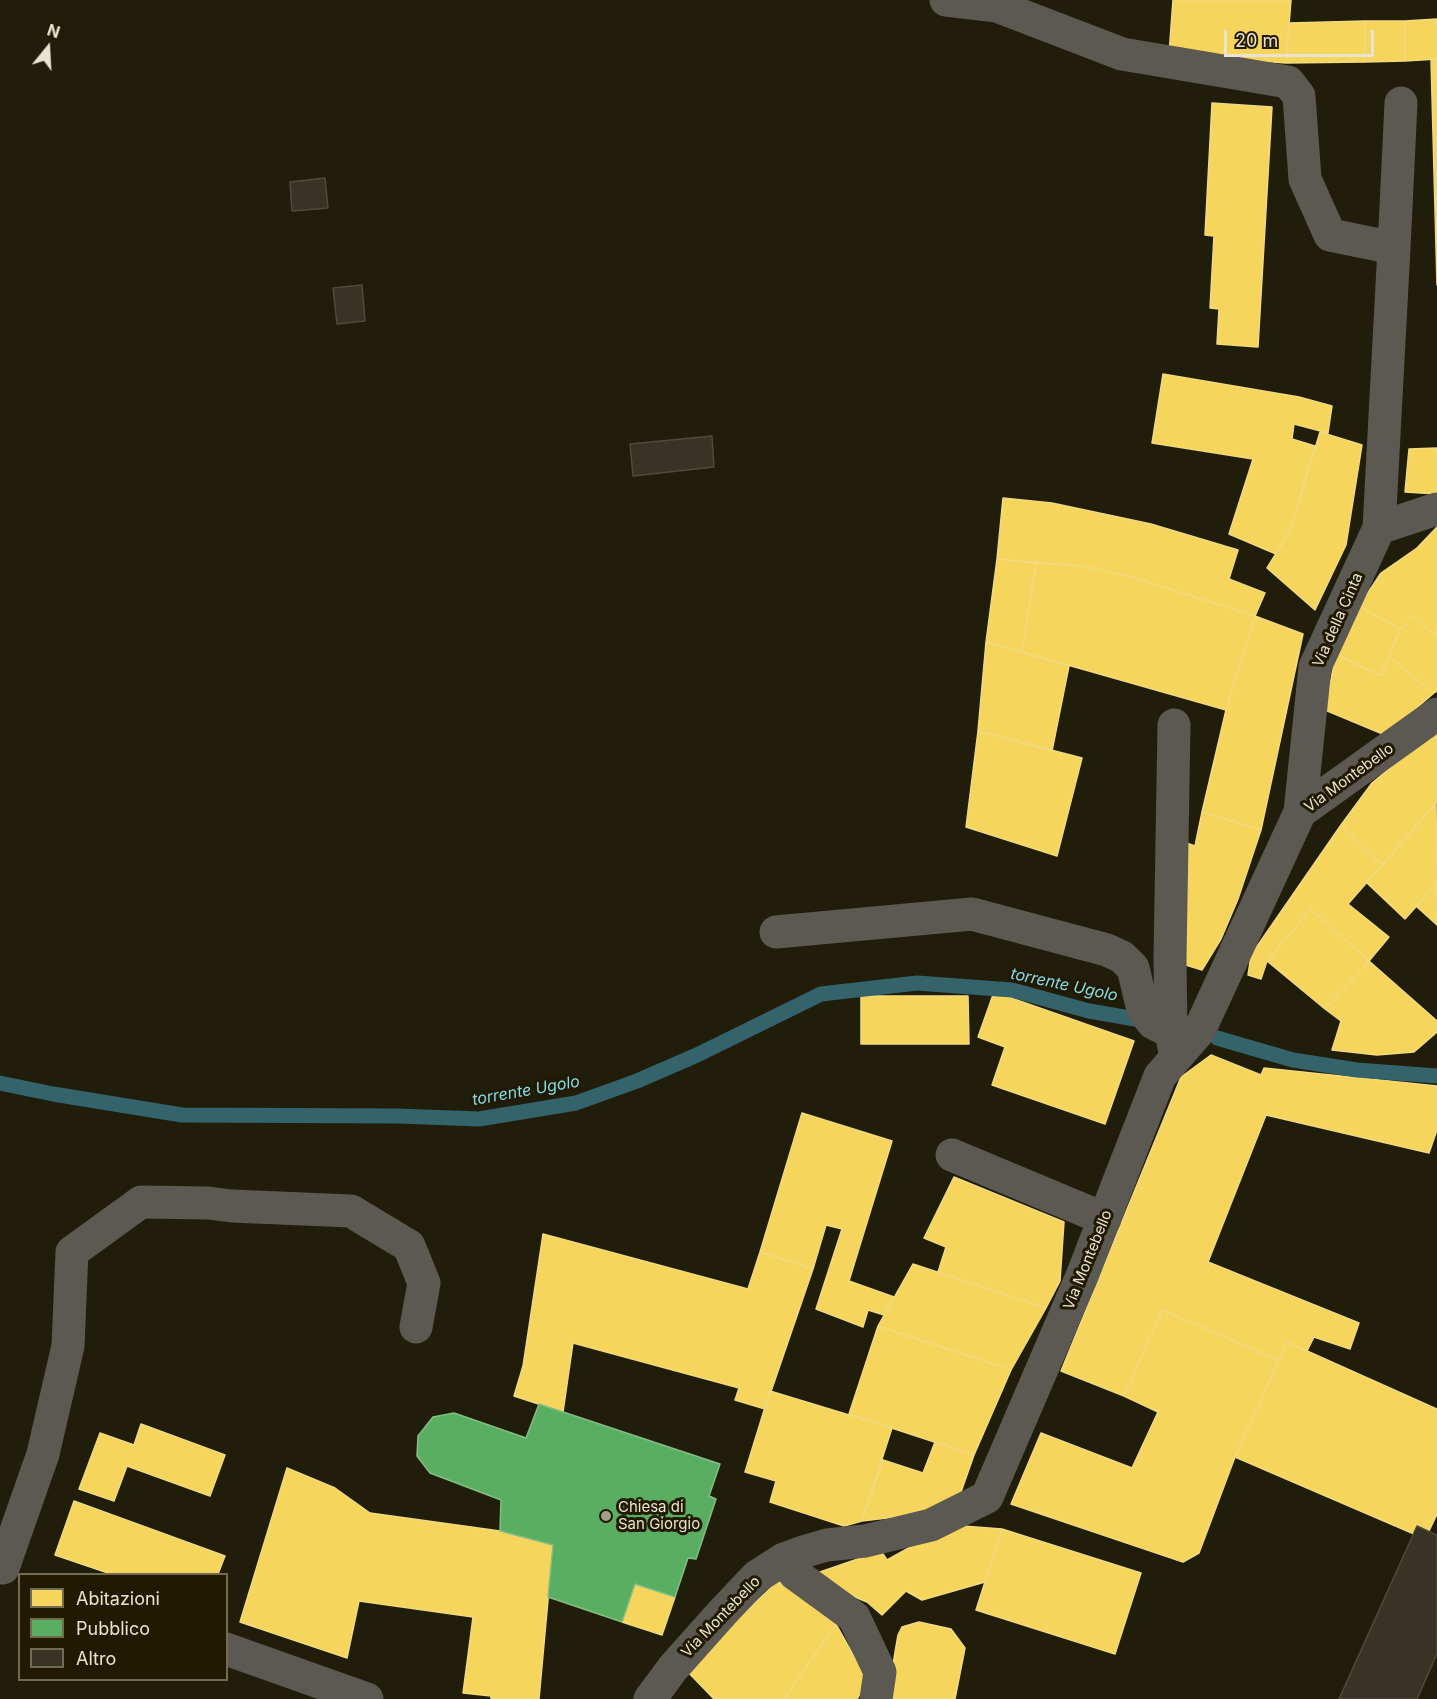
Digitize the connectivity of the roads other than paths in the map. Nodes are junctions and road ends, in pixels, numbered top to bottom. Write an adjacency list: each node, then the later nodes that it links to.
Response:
1 (946, 0): 3 (street)
2 (1401, 103): 3 (street)
3 (1394, 248): 5 (street)
4 (1437, 509): 5 (street)
5 (1379, 528): 8 (street, Via della Cinta)
6 (1437, 714): 8 (street, Via Montebello)
7 (1174, 725): 10 (street)
8 (1300, 812): 10 (street, Via Montebello)
9 (776, 932): 10 (street)
10 (1174, 1045): 12 (street, Via Montebello)
11 (952, 1155): 12 (street)
12 (1105, 1219): 14 (street, Via Montebello)
13 (416, 1327): 15 (street)
14 (784, 1559): 18 (street, Via Montebello); 19 (street)
15 (8, 1570)
16 (228, 1650): 17 (street)
17 (367, 1699)
18 (650, 1699)
19 (876, 1699)

